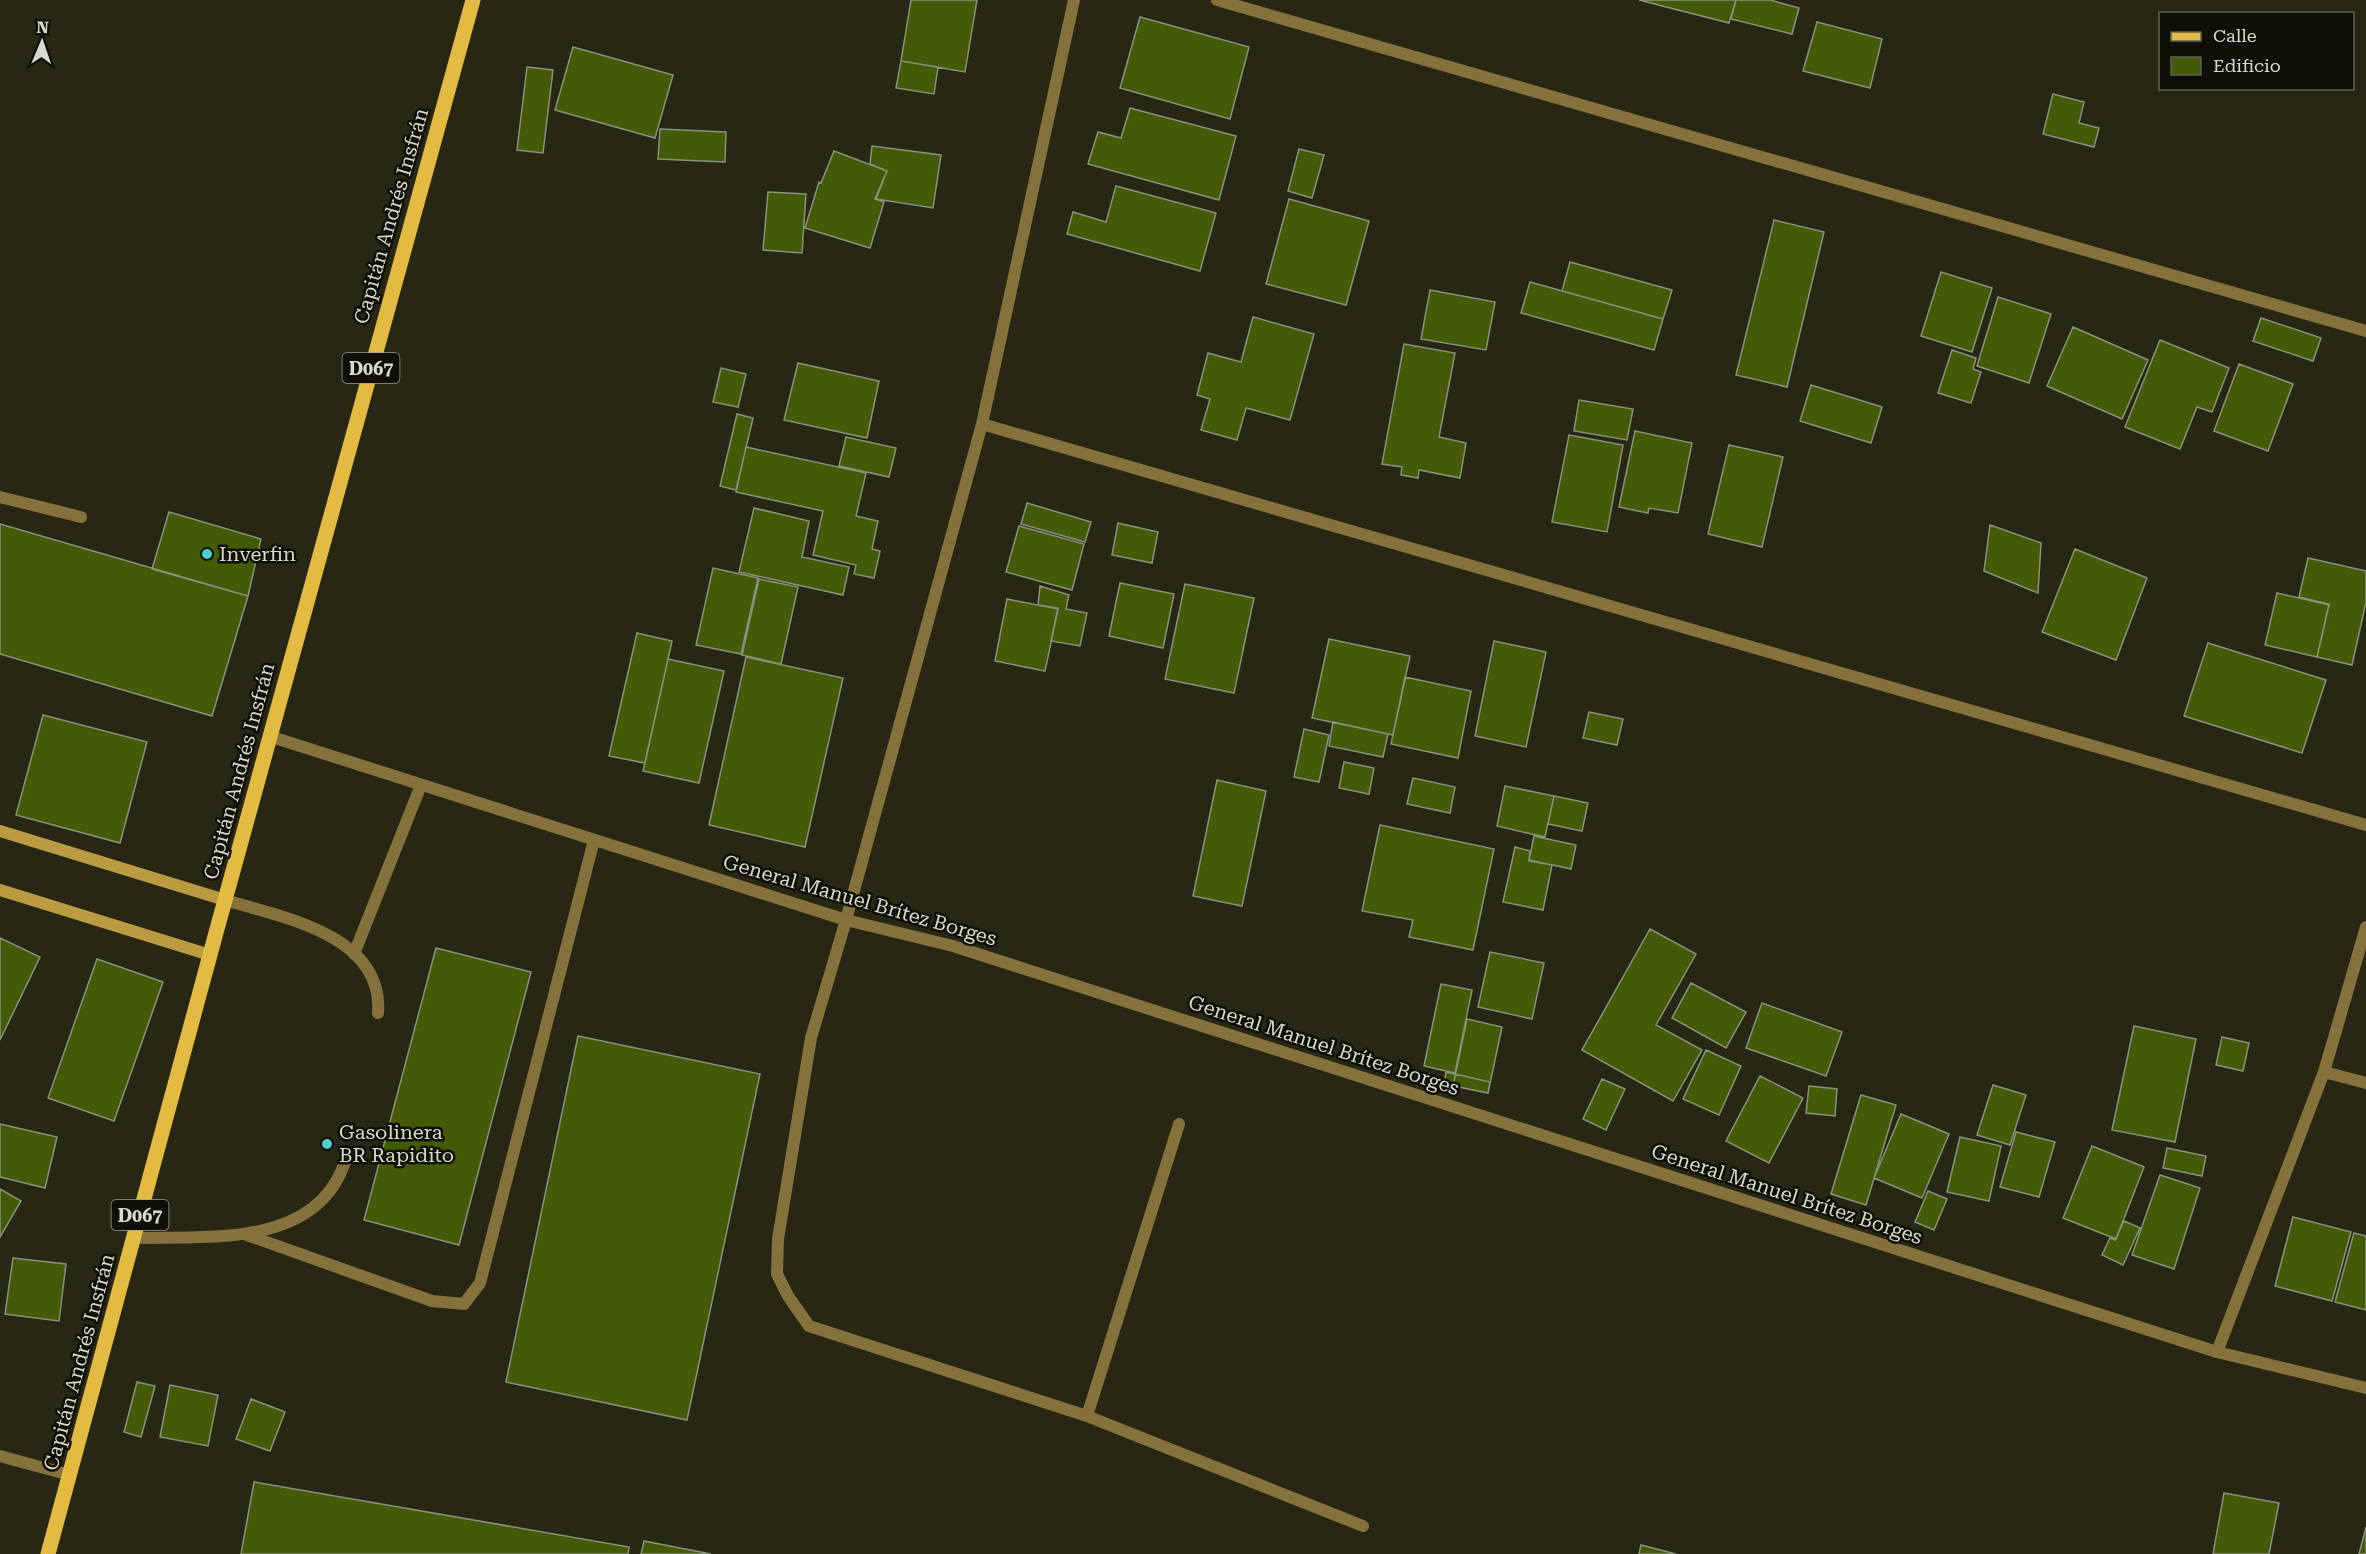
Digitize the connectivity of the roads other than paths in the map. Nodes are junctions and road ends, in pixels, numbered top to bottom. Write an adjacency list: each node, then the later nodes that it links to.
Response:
1 (473, 0): 8 (main road, Capitán Andrés Insfrán / D067)
2 (1074, 0): 5 (street)
3 (1217, 0): 4 (street)
4 (2366, 331)
5 (982, 424): 10 (street); 15 (street)
6 (0, 497): 7 (street)
7 (81, 517)
8 (272, 737): 9 (street, General Manuel Brítez Borges); 14 (main road, Capitán Andrés Insfrán / D067)
9 (422, 785): 12 (street, General Manuel Brítez Borges); 17 (street)
10 (2366, 825)
11 (0, 831): 14 (main road)
12 (594, 840): 15 (street, General Manuel Brítez Borges); 24 (street)
13 (0, 890): 18 (main road)
14 (225, 900): 17 (street); 18 (main road, Capitán Andrés Insfrán / D067)
15 (846, 920): 26 (street, General Manuel Brítez Borges); 28 (street)
16 (2366, 927): 20 (street)
17 (354, 954): 19 (street)
18 (210, 955): 25 (main road, Capitán Andrés Insfrán / D067)
19 (378, 1013)
20 (2324, 1072): 21 (street); 26 (street)
21 (2366, 1083)
22 (1179, 1124): 28 (street)
23 (347, 1155): 24 (street)
24 (247, 1235): 25 (street)
25 (134, 1238): 30 (main road, Capitán Andrés Insfrán / D067)
26 (2217, 1352): 27 (street, General Manuel Brítez Borges)
27 (2366, 1388)
28 (1087, 1416): 31 (street)
29 (0, 1456): 30 (street)
30 (70, 1475): 32 (main road, Capitán Andrés Insfrán / D067)
31 (1363, 1526)
32 (48, 1554)

